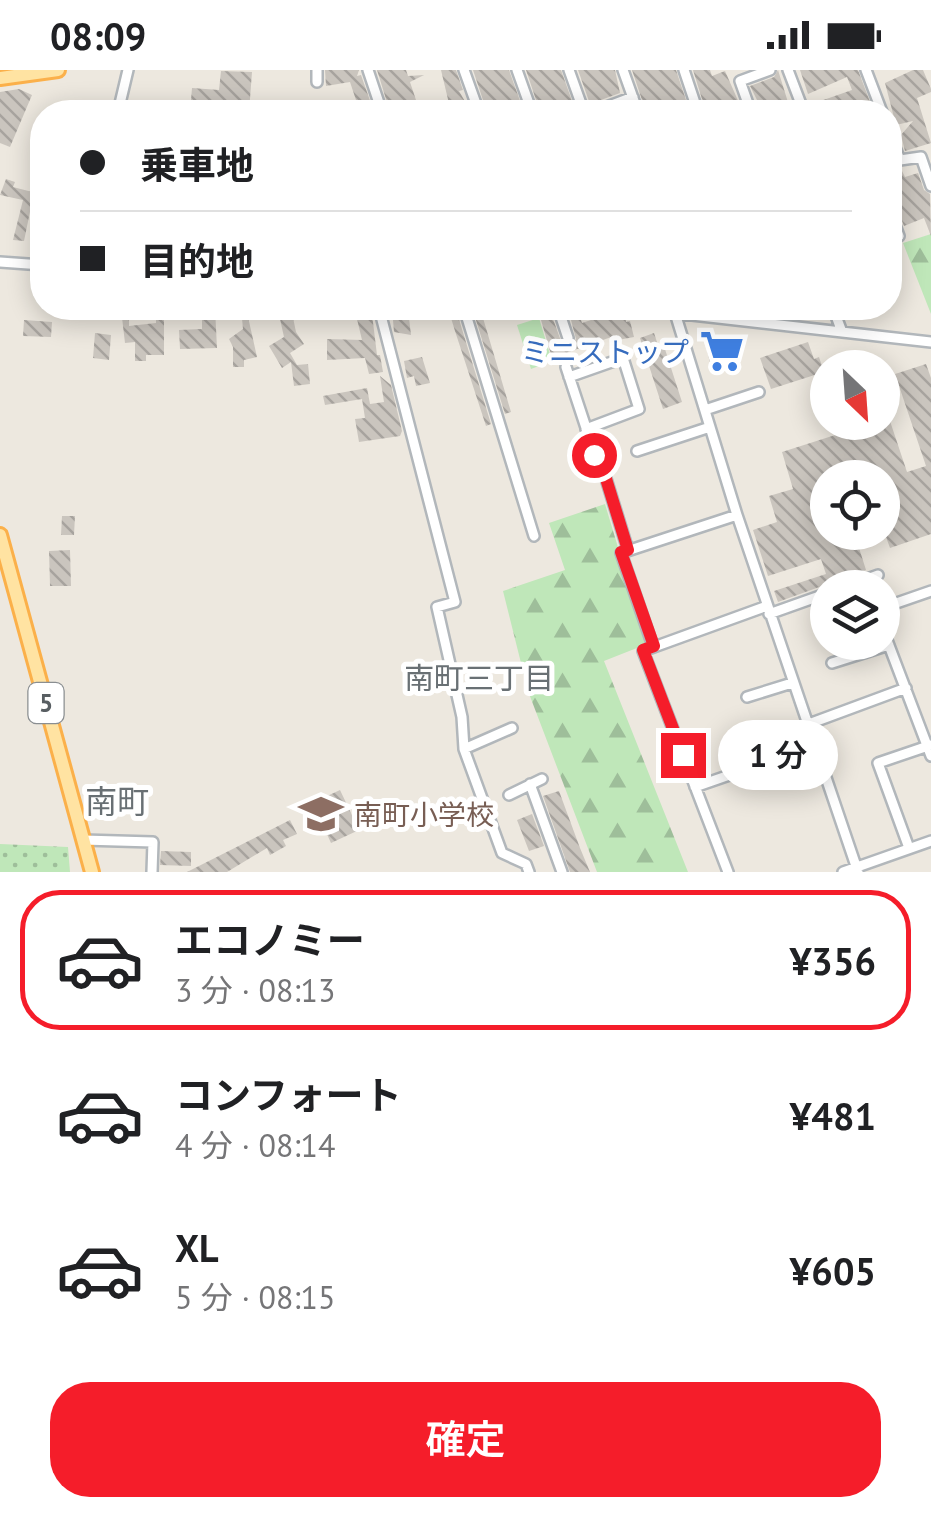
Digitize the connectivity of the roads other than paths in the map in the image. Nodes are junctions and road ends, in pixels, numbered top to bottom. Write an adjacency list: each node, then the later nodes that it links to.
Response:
1 (58, 70): 13 (main road)
2 (128, 70): 16 (street)
3 (317, 70): 14 (street)
4 (368, 70): 17 (street)
5 (464, 70): 18 (street)
6 (517, 70): 19 (street)
7 (569, 70): 20 (street)
8 (623, 70): 15 (street)
9 (684, 70): 22 (street)
10 (770, 70): 23 (street)
11 (788, 70): 24 (street)
12 (866, 70): 25 (street)
13 (9, 75)
14 (317, 82)
15 (633, 98): 21 (street)
16 (121, 100)
17 (378, 100)
18 (475, 100)
19 (528, 100)
20 (580, 100)
21 (627, 100)
22 (694, 100)
23 (747, 100)
24 (799, 100)
25 (877, 100)
26 (902, 160): 27 (street)
27 (931, 186)
28 (0, 262): 29 (street)
29 (30, 265)
30 (382, 320): 62 (street)
31 (465, 320): 46 (street)
32 (560, 320): 37 (street)
33 (677, 320): 40 (street)
34 (757, 320): 36 (street)
35 (838, 320): 36 (street)
36 (842, 332): 38 (street)
37 (568, 338)
38 (931, 342)
39 (759, 392): 40 (street)
40 (705, 410): 41 (street)
41 (710, 427): 43 (street); 44 (street)
42 (586, 429): 42 (street); 47 (street)
43 (637, 452)
44 (737, 515): 47 (street); 51 (street)
45 (0, 534): 68 (main road, 5)
46 (534, 536)
47 (628, 550): 52 (street)
48 (931, 591): 50 (street)
49 (810, 598): 51 (street)
50 (900, 602)
51 (768, 610): 52 (street); 56 (street)
52 (654, 646): 66 (street)
53 (842, 660): 55 (street)
54 (895, 660): 57 (street)
55 (832, 663)
56 (792, 683): 58 (street); 59 (street)
57 (906, 688): 59 (street); 63 (street)
58 (747, 697)
59 (806, 725): 61 (street)
60 (512, 728): 62 (street)
61 (813, 746): 66 (street); 71 (street)
62 (464, 749): 74 (street)
63 (930, 749): 70 (street)
64 (542, 779): 65 (street)
65 (530, 784): 67 (street); 75 (street)
66 (695, 786): 76 (street)
67 (509, 795)
68 (84, 840): 72 (main road, 5); 73 (street)
69 (931, 841): 70 (street)
70 (909, 848): 71 (street)
71 (857, 870): 77 (street)
72 (92, 872)
73 (152, 872)
74 (529, 872)
75 (562, 872)
76 (728, 872)
77 (843, 872)

